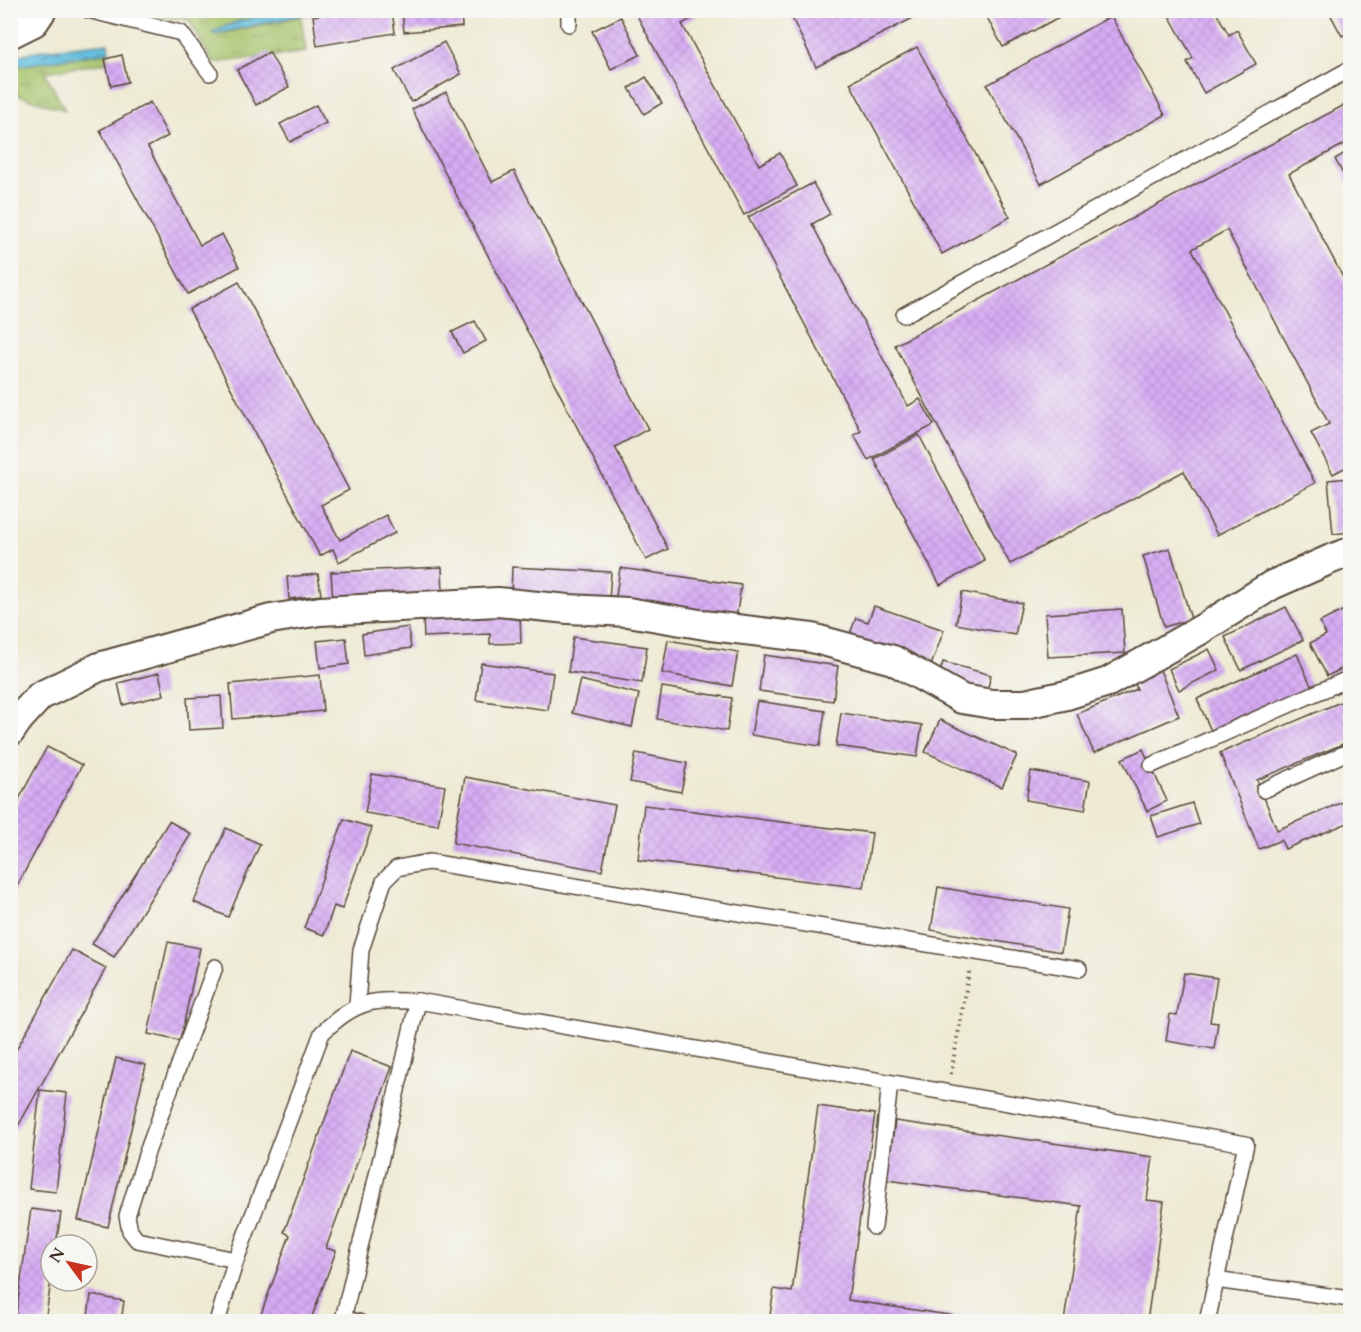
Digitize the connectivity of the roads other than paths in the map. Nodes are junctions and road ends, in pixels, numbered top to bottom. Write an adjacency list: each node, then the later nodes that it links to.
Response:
1 (42, 10): 3 (street)
2 (87, 10): 5 (lane)
3 (10, 34)
4 (1350, 69): 6 (lane)
5 (210, 73)
6 (904, 315)
7 (1350, 552): 9 (street)
8 (1350, 678): 11 (lane)
9 (10, 732)
10 (1350, 751): 12 (lane)
11 (1152, 765)
12 (1264, 790)
13 (215, 967): 19 (lane)
14 (1079, 969): 16 (lane)
15 (418, 1001): 16 (lane); 17 (lane); 22 (lane)
16 (357, 1005): 19 (lane)
17 (890, 1083): 18 (lane); 20 (lane)
18 (874, 1227)
19 (236, 1260): 23 (lane)
20 (1215, 1280): 21 (lane); 25 (lane)
21 (1350, 1299)
22 (343, 1320): 24 (lane)
23 (217, 1322)
24 (359, 1322)
25 (1207, 1322)

